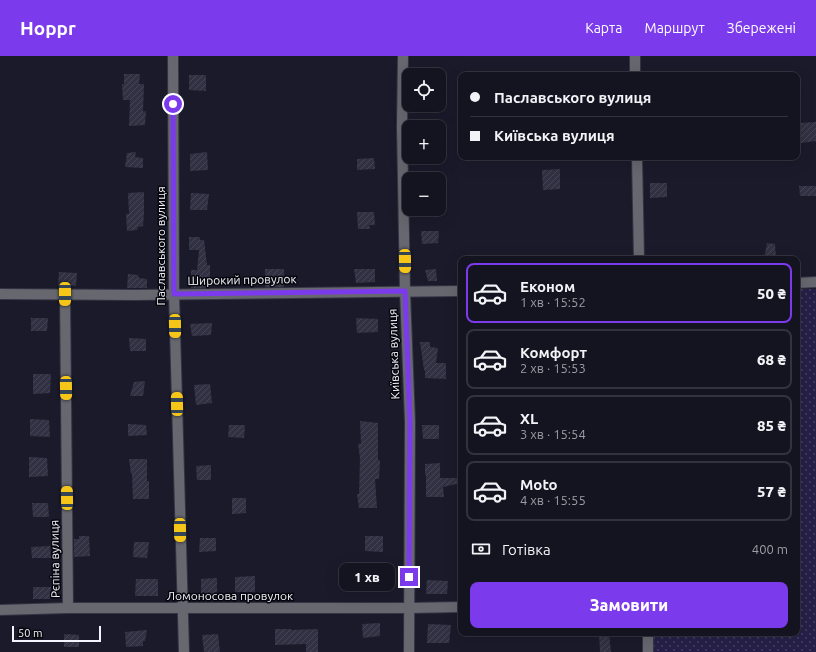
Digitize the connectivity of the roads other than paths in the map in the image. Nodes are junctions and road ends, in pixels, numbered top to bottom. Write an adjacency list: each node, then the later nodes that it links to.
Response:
1 (173, 56): 13 (street, Паславського вулиця)
2 (403, 56): 9 (street, Київська вулиця)
3 (635, 56): 4 (street)
4 (635, 72)
5 (637, 160): 6 (street)
6 (639, 256)
7 (816, 282): 8 (street)
8 (800, 283)
9 (405, 291): 10 (street, Широкий провулок); 13 (street, Широкий провулок); 16 (street, Київська вулиця)
10 (458, 291)
11 (0, 294): 12 (street, Широкий провулок)
12 (65, 294): 13 (street, Широкий провулок); 15 (street, Рєпіна вулиця)
13 (174, 294): 17 (street, Паславського вулиця)
14 (458, 607): 16 (street, Ломоносова провулок)
15 (68, 608): 17 (street, Ломоносова провулок); 18 (street, Ломоносова провулок)
16 (409, 608): 17 (street, Ломоносова провулок); 21 (street, Київська вулиця)
17 (182, 609): 20 (street, Паславського вулиця)
18 (0, 610)
19 (648, 636): 22 (street)
20 (184, 652)
21 (409, 652)
22 (648, 652)

